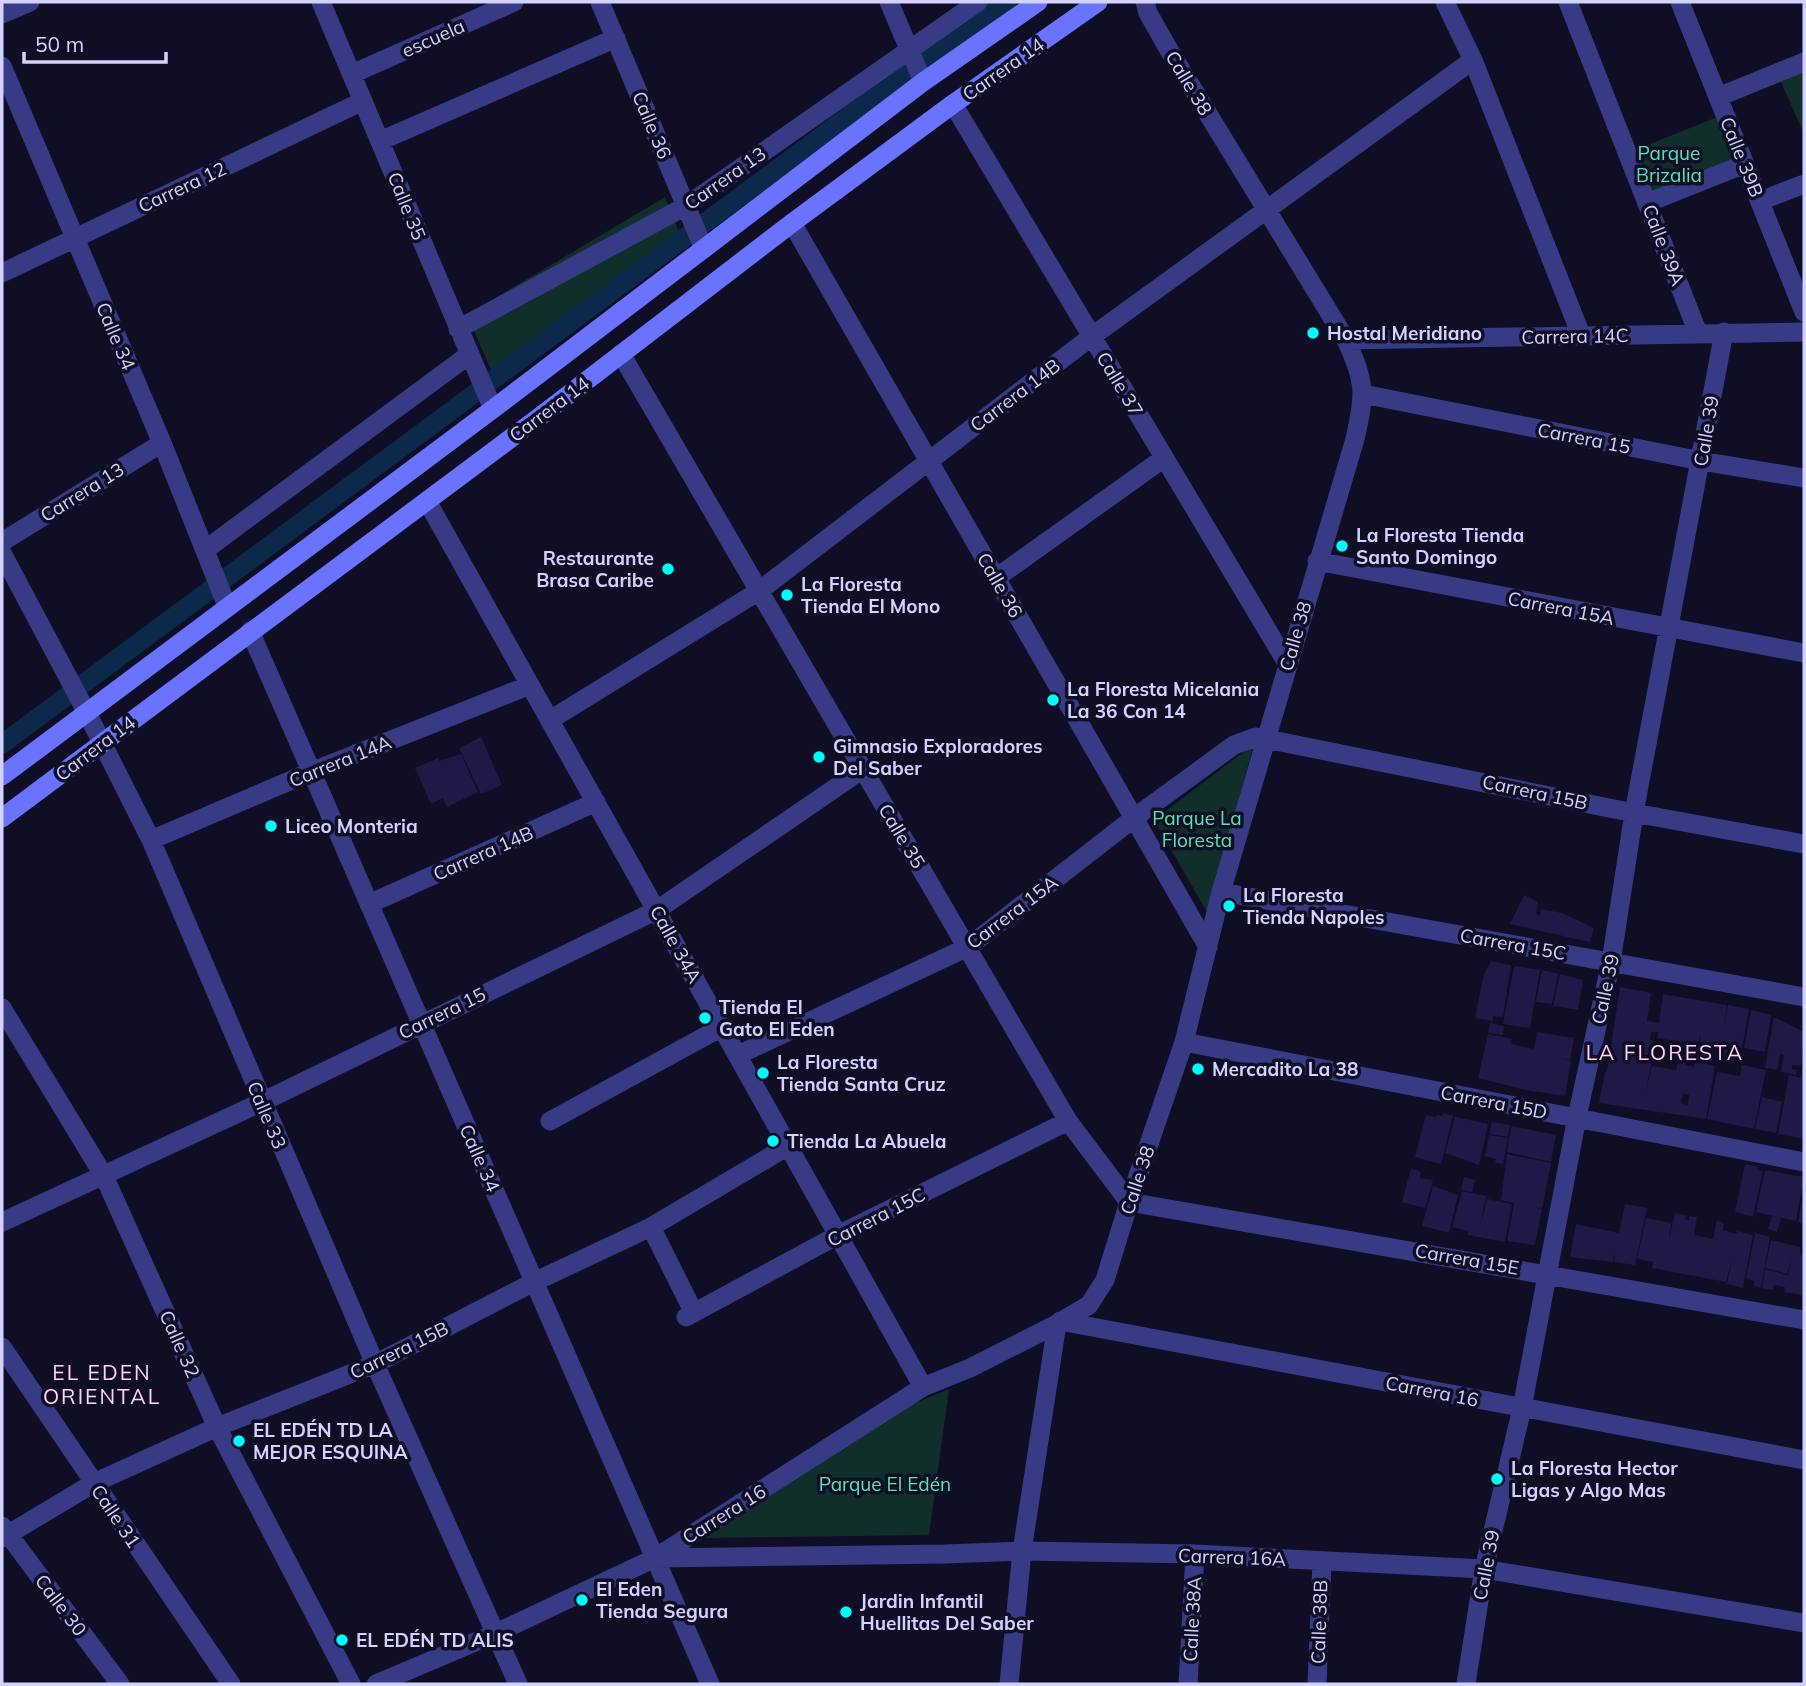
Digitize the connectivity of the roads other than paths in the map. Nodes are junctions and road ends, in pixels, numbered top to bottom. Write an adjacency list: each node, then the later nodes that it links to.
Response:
1 (30, 2): 13 (street)
2 (321, 2): 19 (street, Calle 35)
3 (514, 2): 19 (street, escuela)
4 (600, 2): 14 (street, Calle 36)
5 (889, 2): 15 (street)
6 (978, 2): 15 (street, Carrera 13)
7 (1038, 2): 20 (main road, Carrera 14)
8 (1098, 2): 23 (main road, Carrera 14)
9 (1145, 2): 30 (street, Calle 38)
10 (1445, 2): 16 (street)
11 (1568, 2): 28 (street, Calle 39A)
12 (1680, 2): 21 (street, Calle 39B)
13 (2, 15)
14 (616, 38): 24 (street); 29 (street, Calle 36)
15 (910, 50): 20 (street); 29 (street, Carrera 13)
16 (1473, 60): 30 (street, Carrera 14B); 40 (street)
17 (1804, 62): 21 (street)
18 (2, 66): 32 (street, Calle 34)
19 (352, 74): 22 (street, Calle 35)
20 (921, 76): 33 (main road, Carrera 14)
21 (1718, 97): 25 (street, Calle 39B)
22 (363, 101): 24 (street, Calle 35); 32 (street, Carrera 12)
23 (953, 104): 31 (main road, Carrera 14); 41 (street, Calle 37)
24 (380, 141): 36 (street, Calle 35)
25 (1745, 164): 27 (street, Calle 39B); 28 (street)
26 (1804, 184): 27 (street)
27 (1760, 201): 35 (street, Calle 39B)
28 (1647, 203): 39 (street, Calle 39A)
29 (687, 209): 33 (street, Calle 36); 36 (street, Carrera 13)
30 (1266, 209): 41 (street, Carrera 14B); 42 (street, Calle 38)
31 (792, 223): 43 (main road, Carrera 14); 49 (street, Calle 36)
32 (75, 239): 34 (street, Carrera 12); 47 (street, Calle 34)
33 (701, 242): 46 (main road, Carrera 14)
34 (2, 273)
35 (1804, 312)
36 (458, 329): 44 (street, Calle 35)
37 (1724, 332): 38 (street, Carrera 14C); 39 (street, Carrera 14C); 50 (street, Calle 39)
38 (1804, 332)
39 (1698, 333): 40 (street, Carrera 14C)
40 (1581, 335): 42 (street, Carrera 14C)
41 (1091, 337): 48 (street, Calle 37); 49 (street, Carrera 14B)
42 (1346, 340): 45 (street, Calle 38)
43 (621, 354): 52 (main road, Carrera 14); 58 (street, Calle 35)
44 (473, 363): 46 (street, Calle 35); 55 (street)
45 (1363, 394): 50 (street, Carrera 15); 56 (street, Calle 38)
46 (490, 402): 59 (main road, Carrera 14)
47 (162, 443): 53 (street, Carrera 13); 55 (street, Calle 34)
48 (1164, 458): 57 (street); 63 (street, Calle 37)
49 (929, 461): 57 (street, Calle 36); 58 (street, Carrera 14B)
50 (1701, 461): 51 (street, Carrera 15); 60 (street, Calle 39)
51 (1804, 478)
52 (427, 501): 61 (main road, Carrera 14); 64 (street, Calle 34A)
53 (2, 542)
54 (2, 553): 65 (street, Calle 33)
55 (207, 556): 59 (street, Calle 34)
56 (1317, 561): 60 (street, Carrera 15A); 63 (street, Calle 38)
57 (996, 578): 75 (street, Calle 36)
58 (758, 591): 66 (street, Carrera 14B); 69 (street, Calle 35)
59 (224, 599): 65 (main road, Carrera 14)
60 (1670, 629): 62 (street, Carrera 15A); 73 (street, Calle 39)
61 (250, 631): 68 (main road, Carrera 14); 70 (street, Calle 34)
62 (1804, 653)
63 (1287, 663): 67 (street, Calle 38)
64 (530, 685): 66 (street, Calle 34A); 70 (street, Carrera 14A)
65 (83, 704): 68 (street, Calle 33); 71 (main road, Carrera 14)
66 (550, 720): 72 (street, Calle 34A)
67 (1266, 737): 73 (street, Carrera 15B); 75 (street, Carrera 15A); 78 (street, Calle 38)
68 (103, 742): 74 (main road, Carrera 14); 76 (street, Calle 33)
69 (863, 769): 80 (street, Carrera 15); 81 (street, Calle 35)
70 (313, 771): 76 (street, Carrera 14A); 79 (street, Calle 34)
71 (2, 776)
72 (596, 802): 79 (street, Carrera 14B); 80 (street, Calle 34A)
73 (1634, 813): 77 (street, Carrera 15B); 83 (street, Calle 39)
74 (2, 818)
75 (1134, 818): 81 (street, Carrera 15A); 82 (street, Calle 36)
76 (151, 840): 90 (street, Calle 33)
77 (1804, 844)
78 (1221, 892): 82 (street, Calle 38); 83 (street, Carrera 15C)
79 (369, 904): 86 (street, Calle 34)
80 (657, 910): 86 (street, Carrera 15); 87 (street, Calle 34A)
81 (968, 947): 89 (street, Carrera 15A); 93 (street, Calle 35)
82 (1208, 947): 88 (street, Calle 38)
83 (1611, 962): 84 (street, Carrera 15C); 91 (street, Calle 39)
84 (1804, 997)
85 (2, 1008): 96 (street, Calle 32)
86 (421, 1023): 90 (street, Carrera 15); 102 (street, Calle 34)
87 (722, 1027): 89 (street, Calle 34A); 92 (street)
88 (1184, 1042): 91 (street, Carrera 15D); 97 (street, Calle 38)
89 (737, 1055): 94 (street, Calle 34A)
90 (261, 1102): 96 (street, Carrera 15); 107 (street, Calle 33)
91 (1577, 1117): 95 (street, Carrera 15D); 101 (street, Calle 39)
92 (550, 1121)
93 (1068, 1121): 97 (street, Calle 35); 100 (street, Carrera 15C)
94 (788, 1146): 99 (street, Carrera 15B); 100 (street, Calle 34A)
95 (1804, 1162)
96 (104, 1176): 98 (street, Carrera 15); 110 (street, Calle 32)
97 (1129, 1202): 101 (street, Carrera 15E); 103 (street, Calle 38)
98 (2, 1222)
99 (651, 1227): 100 (street, Carrera 15C); 102 (street, Carrera 15B)
100 (838, 1235): 108 (street, Calle 34A)
101 (1547, 1273): 104 (street, Carrera 15E); 109 (street, Calle 39)
102 (534, 1282): 107 (street, Carrera 15B); 116 (street, Calle 34)
103 (1088, 1305): 105 (street, Carrera 16)
104 (1804, 1320)
105 (1058, 1323): 108 (street, Carrera 16); 109 (street, Carrera 16); 114 (street)
106 (2, 1347): 112 (street, Calle 31)
107 (375, 1364): 110 (street, Carrera 15B); 120 (street, Calle 33)
108 (923, 1387): 116 (street, Carrera 16)
109 (1522, 1408): 111 (street, Carrera 16); 118 (street, Calle 39)
110 (217, 1427): 112 (street, Carrera 15B); 123 (street, Calle 32)
111 (1804, 1460)
112 (94, 1483): 113 (street, Carrera 15B); 122 (street, Calle 31)
113 (4, 1533): 121 (street, Calle 30)
114 (1022, 1551): 115 (street, Carrera 16A); 116 (street, Carrera 16A); 127 (street)
115 (1195, 1555): 117 (street, Carrera 16A); 128 (street, Calle 38A)
116 (655, 1558): 120 (street, Carrera 16); 126 (street, Calle 34)
117 (1322, 1561): 118 (street, Carrera 16A); 129 (street, Calle 38B)
118 (1484, 1569): 119 (street, Carrera 16A); 130 (street, Calle 39)
119 (1804, 1623)
120 (494, 1634): 124 (street, Carrera 16); 125 (street, Calle 33)
121 (120, 1684)
122 (230, 1684)
123 (351, 1684)
124 (376, 1684)
125 (517, 1684)
126 (710, 1684)
127 (1009, 1684)
128 (1188, 1684)
129 (1317, 1684)
130 (1466, 1684)

